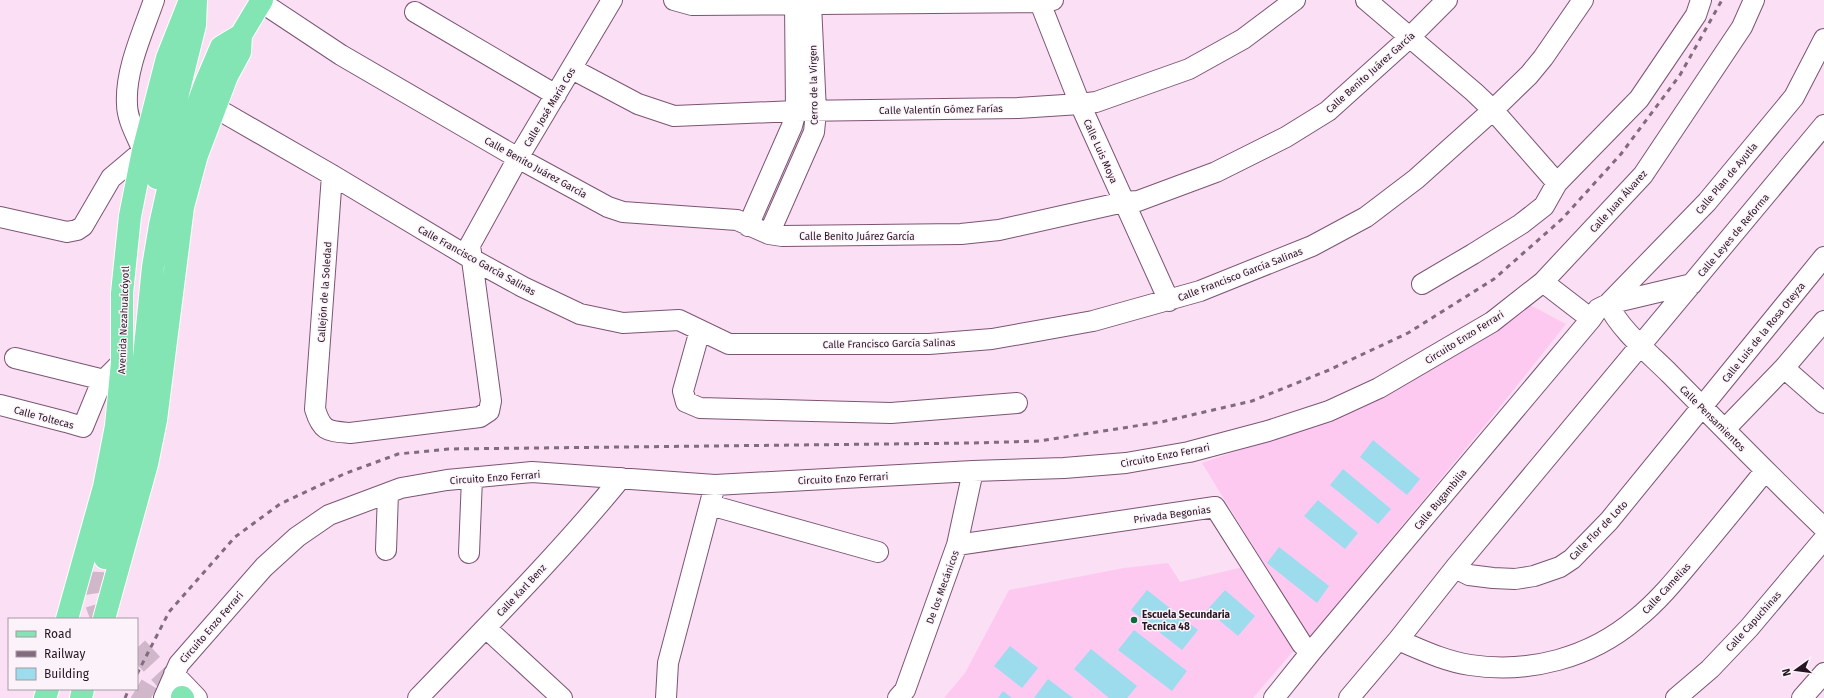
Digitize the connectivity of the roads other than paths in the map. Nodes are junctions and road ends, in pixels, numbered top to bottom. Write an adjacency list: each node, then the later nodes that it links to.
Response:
1 (154, 0): 27 (street)
2 (190, 0): 27 (main road, Avenida Nezahualcóyotl)
3 (196, 0): 16 (main road, Avenida Nezahualcóyotl)
4 (612, 0): 19 (street, Calle José María Cos)
5 (674, 0): 14 (street)
6 (1295, 0): 21 (street, Calle Valentín Gómez Farías)
7 (1366, 0): 17 (street)
8 (1446, 0): 17 (street, Calle Benito Juárez García)
9 (1583, 0): 23 (street, Calle Francisco García Salinas)
10 (1701, 0): 30 (street)
11 (1754, 0): 37 (street, Calle Juan Álvarez)
12 (262, 1): 16 (main road, Avenida Nezahualcóyotl); 28 (street, Calle Benito Juárez García)
13 (1044, 1): 14 (street); 21 (street, Calle Luis Moya)
14 (803, 2): 24 (street, Cerro de la Virgen); 25 (street, Cerro de la Virgen)
15 (415, 13): 20 (street)
16 (241, 35): 22 (main road, Avenida Nezahualcóyotl)
17 (1410, 37): 23 (street); 31 (street, Calle Benito Juárez García)
18 (1824, 39): 41 (street, Calle Plan de Ayutla)
19 (572, 69): 20 (street, Calle José María Cos); 24 (street, Calle Valentín Gómez Farías)
20 (556, 95): 28 (street, Calle José María Cos)
21 (1080, 104): 25 (street, Calle Valentín Gómez Farías); 31 (street, Calle Luis Moya)
22 (214, 107): 29 (street, Calle Francisco García Salinas); 71 (main road, Avenida Nezahualcóyotl)
23 (1493, 110): 30 (street); 40 (street, Calle Francisco García Salinas)
24 (796, 111): 25 (street, Calle Valentín Gómez Farías); 33 (street, Cerro de la Virgen)
25 (816, 112): 34 (street, Cerro de la Virgen)
26 (1824, 125): 39 (street, Calle Leyes de Reforma)
27 (143, 150): 32 (street); 47 (main road, Avenida Nezahualcóyotl)
28 (518, 158): 33 (street, Calle Benito Juárez García); 36 (street, Calle José María Cos)
29 (332, 175): 36 (street, Calle Francisco García Salinas); 50 (street, Callejón de la Soledad)
30 (1557, 183): 38 (street)
31 (1124, 202): 34 (street, Calle Benito Juárez García); 40 (street, Calle Luis Moya)
32 (0, 217)
33 (748, 226): 34 (street, Calle Benito Juárez García)
34 (769, 234)
35 (1824, 257): 54 (street, Calle Luis de la Rosa Oteyza)
36 (472, 259): 44 (street, Calle Francisco García Salinas); 50 (street, Calle José María Cos)
37 (1543, 282): 42 (street); 56 (street, Circuito Enzo Ferrari)
38 (1422, 284)
39 (1692, 284): 41 (street); 45 (street, Calle Leyes de Reforma)
40 (1169, 301): 44 (street, Calle Francisco García Salinas)
41 (1608, 304): 42 (street, Calle Bugambilia); 45 (street, Calle Pensamientos)
42 (1591, 319): 74 (street, Calle Bugambilia)
43 (1824, 321): 48 (street)
44 (700, 330): 51 (street)
45 (1641, 344): 54 (street, Calle Pensamientos); 69 (street)
46 (15, 358): 49 (street)
47 (122, 362): 49 (street, Calle Toltecas); 70 (main road, Avenida Nezahualcóyotl)
48 (1784, 368): 52 (street); 55 (street)
49 (104, 380): 53 (street, Calle Toltecas)
50 (491, 401)
51 (1017, 403)
52 (1823, 403)
53 (0, 405)
54 (1702, 407): 55 (street, Calle Pensamientos); 69 (street, Calle Flor de Loto)
55 (1725, 429): 57 (street, Calle Pensamientos)
56 (973, 471): 60 (street, Circuito Enzo Ferrari); 65 (street, De los Mecánicos)
57 (1766, 472): 63 (street, Calle Pensamientos); 73 (street, Calle Camelias)
58 (472, 478): 59 (street, Circuito Enzo Ferrari); 61 (street, Circuito Enzo Ferrari); 68 (street)
59 (621, 478): 60 (street, Circuito Enzo Ferrari); 72 (street, Calle Karl Benz)
60 (715, 485): 62 (street)
61 (388, 492): 66 (street); 76 (street, Circuito Enzo Ferrari)
62 (710, 505): 67 (street); 80 (street)
63 (1824, 528)
64 (1824, 539): 84 (street, Calle Capuchinas)
65 (957, 545): 74 (street, Privada Begonias); 81 (street, De los Mecánicos)
66 (386, 550)
67 (878, 552)
68 (469, 553)
69 (1455, 568): 73 (street)
70 (68, 618)
71 (104, 618)
72 (486, 628): 78 (street, Calle Karl Benz); 79 (street)
73 (1398, 640): 83 (street)
74 (1311, 652): 82 (street, Calle Bugambilia)
75 (1824, 673): 85 (street)
76 (174, 674): 77 (street, Circuito Enzo Ferrari); 77 (street)
77 (181, 698)
78 (418, 698)
79 (562, 698)
80 (666, 698)
81 (898, 698)
82 (1274, 698)
83 (1349, 698)
84 (1676, 698)
85 (1802, 698)

